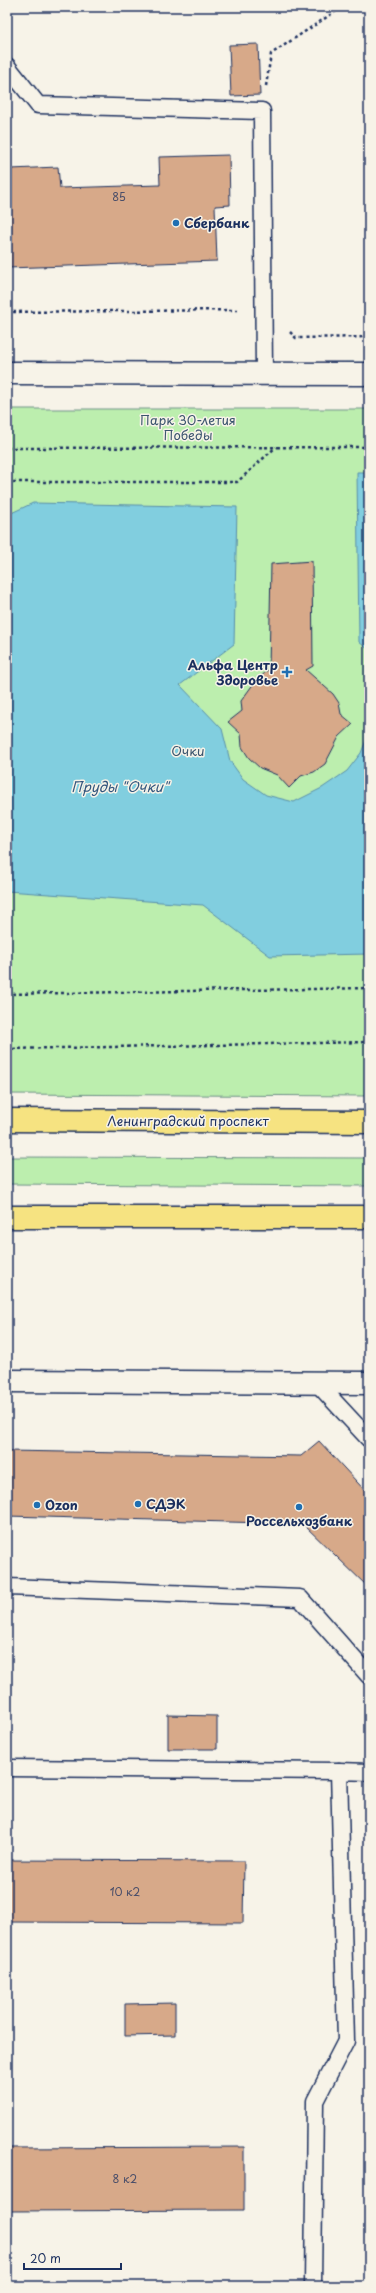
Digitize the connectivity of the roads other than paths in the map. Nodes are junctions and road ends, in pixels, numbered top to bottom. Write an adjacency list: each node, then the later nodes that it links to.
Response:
1 (7, 66): 3 (lane)
2 (7, 373): 3 (street)
3 (264, 374): 4 (street)
4 (369, 374)
5 (7, 1120): 6 (main road, Ленинградский проспект)
6 (369, 1122)
7 (7, 1217): 8 (main road)
8 (369, 1218)
9 (7, 1380): 10 (street)
10 (317, 1384): 11 (street); 12 (lane)
11 (369, 1384)
12 (369, 1439)
13 (7, 1587): 14 (lane)
14 (369, 1676)
15 (7, 1768): 16 (lane)
16 (339, 1771): 17 (lane); 18 (lane)
17 (369, 1772)
18 (313, 2286)

